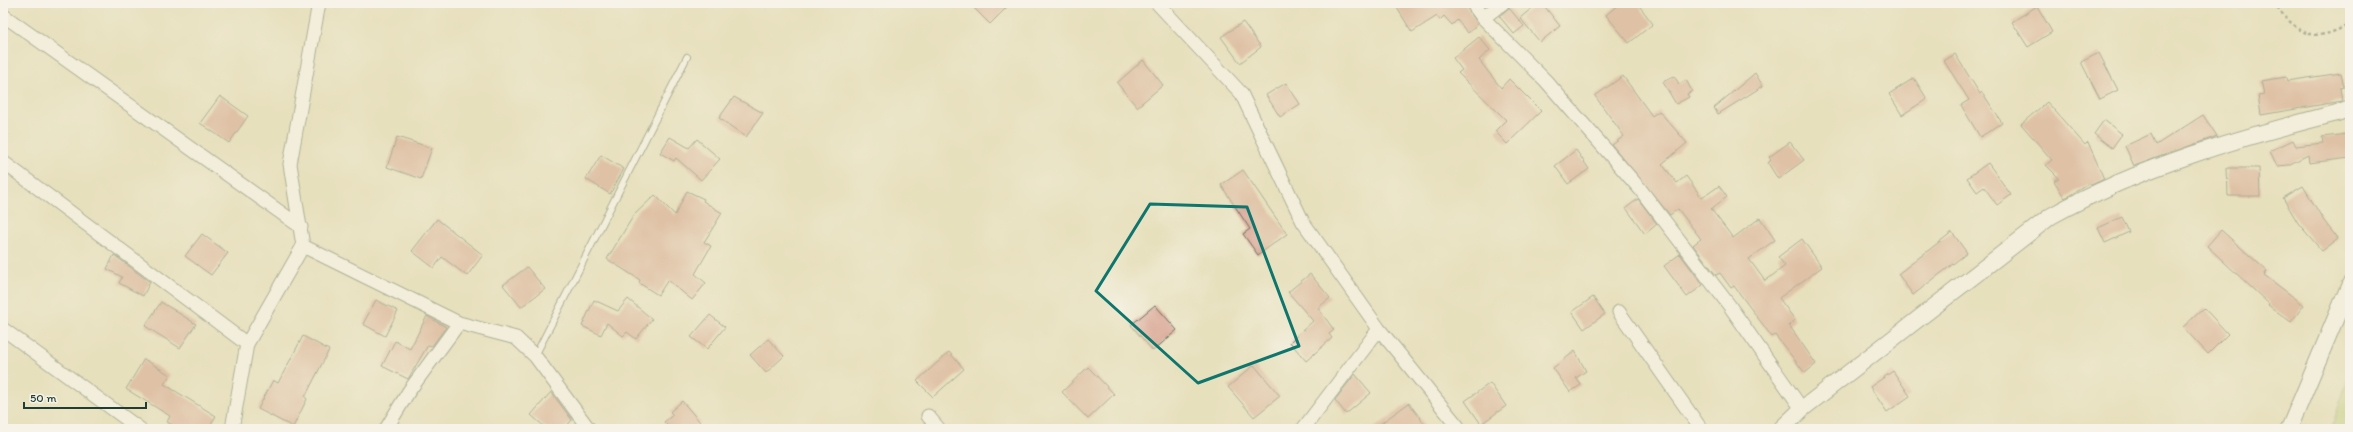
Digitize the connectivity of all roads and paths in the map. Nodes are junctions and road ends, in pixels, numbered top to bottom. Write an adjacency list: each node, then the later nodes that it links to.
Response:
1 (319, 3): 12 (street)
2 (1157, 3): 18 (street)
3 (1472, 3): 7 (street)
4 (1503, 3): 7 (street)
5 (2273, 3): 8 (path)
6 (3, 15): 12 (street)
7 (1483, 18): 21 (street)
8 (2350, 24)
9 (687, 57): 20 (lane)
10 (2350, 108): 21 (street)
11 (3, 162): 19 (street)
12 (301, 227): 13 (street)
13 (303, 246): 16 (street); 19 (street)
14 (2350, 284): 32 (street)
15 (1619, 312): 30 (street)
16 (460, 323): 20 (street); 25 (street)
17 (3, 328): 23 (street)
18 (1379, 329): 28 (street); 29 (street)
19 (247, 344): 24 (street)
20 (535, 356): 26 (street)
21 (1802, 408): 31 (street)
22 (928, 416): 27 (street)
23 (140, 429)
24 (232, 429)
25 (386, 429)
26 (589, 429)
27 (940, 429)
28 (1303, 429)
29 (1460, 429)
30 (1701, 429)
31 (1782, 429)
32 (2289, 429)

